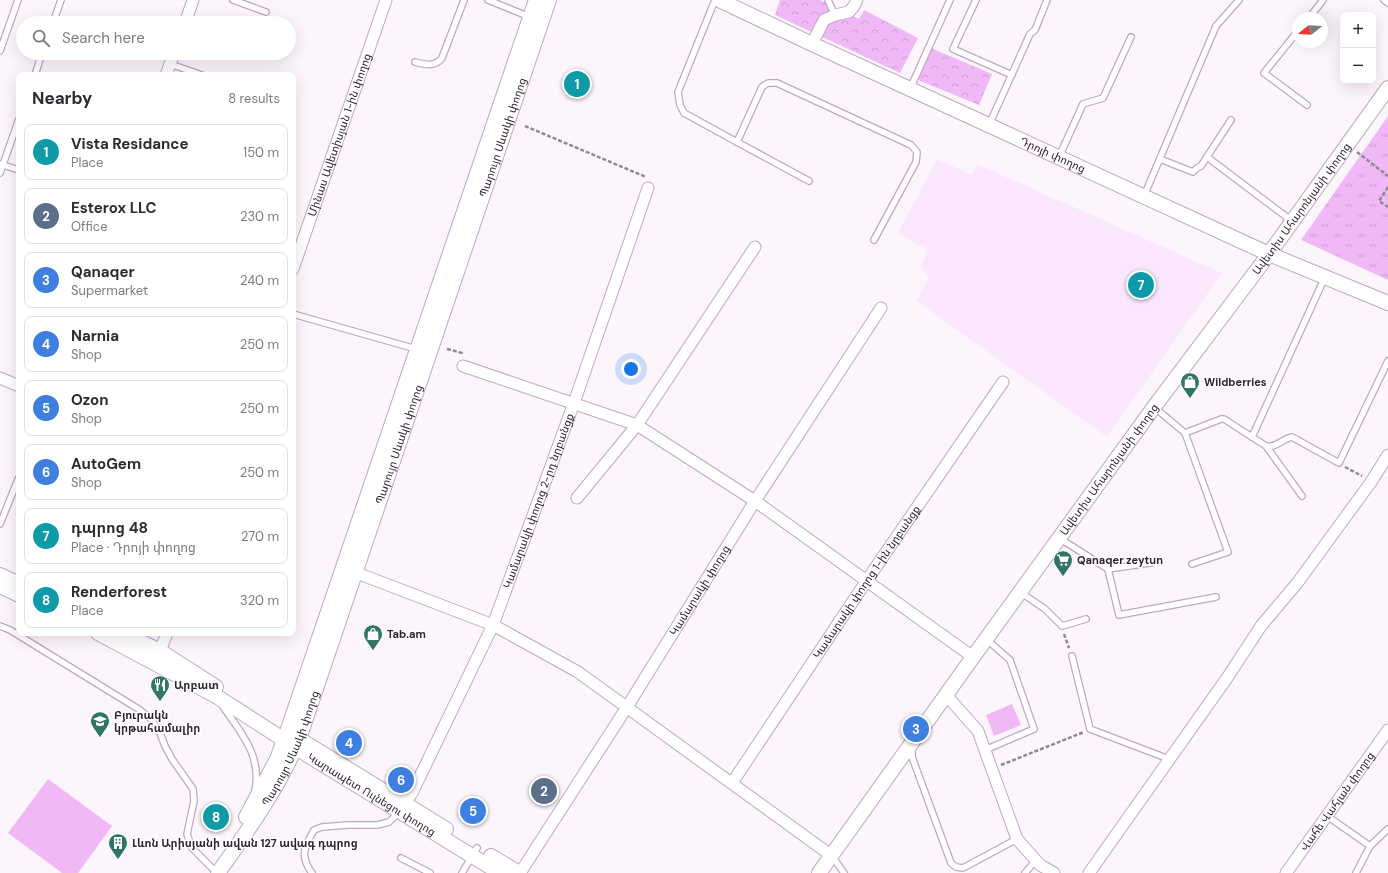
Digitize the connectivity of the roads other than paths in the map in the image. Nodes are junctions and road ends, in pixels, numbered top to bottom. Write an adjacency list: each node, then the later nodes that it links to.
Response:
1 (18, 0): 30 (lane)
2 (61, 0): 24 (lane)
3 (194, 0): 25 (street)
4 (233, 0): 21 (lane)
5 (386, 0): 59 (street, Մինաս Ավետիսյան 1-ին փողոց)
6 (464, 0): 34 (lane)
7 (488, 0): 26 (lane)
8 (536, 0): 26 (street, Պարույր Սևակի փողոց)
9 (549, 0): 64 (street, Պարույր Սևակի փողոց)
10 (715, 0): 45 (lane)
11 (719, 0): 29 (street, Դրոյի փողոց)
12 (828, 0): 23 (lane)
13 (857, 0): 23 (street)
14 (950, 0): 40 (lane)
15 (976, 0): 38 (lane)
16 (1048, 0): 38 (lane)
17 (1239, 0): 48 (lane)
18 (1323, 0): 22 (lane)
19 (1384, 0): 20 (lane)
20 (1388, 3)
21 (266, 12)
22 (1313, 12)
23 (835, 15): 29 (street)
24 (55, 16)
25 (188, 16)
26 (530, 17): 64 (street, Պարույր Սևակի փողոց)
27 (1131, 37): 46 (lane)
28 (1292, 38): 41 (lane)
29 (812, 44): 40 (street, Դրոյի փողոց)
30 (0, 51)
31 (39, 60): 35 (lane)
32 (171, 60): 36 (street)
33 (176, 60): 37 (lane)
34 (416, 62)
35 (35, 72)
36 (167, 72)
37 (197, 72)
38 (1012, 75): 43 (lane)
39 (1388, 88): 55 (street, Ավետիս Ահարոնյանի փողոց)
40 (910, 89): 43 (street, Դրոյի փողոց)
41 (1307, 106)
42 (1231, 120): 47 (lane)
43 (989, 125): 46 (street, Դրոյի փողոց)
44 (16, 126): 49 (lane)
45 (737, 142): 52 (lane); 56 (lane)
46 (1059, 157): 54 (street, Դրոյի փողոց)
47 (1207, 157): 48 (lane); 55 (lane)
48 (1160, 159): 54 (lane)
49 (1, 164): 50 (lane); 51 (lane)
50 (16, 169)
51 (0, 173)
52 (809, 181)
53 (648, 188): 70 (street, Կամարակի փողոց 2-րդ նրբանցք)
54 (1144, 196): 58 (street, Դրոյի փողոց)
55 (1293, 222): 58 (street, Ավետիս Ահարոնյանի փողոց)
56 (874, 240)
57 (755, 248): 72 (street)
58 (1269, 254): 60 (street, Դրոյի փողոց); 71 (street, Ավետիս Ահարոնյանի փողոց)
59 (296, 259)
60 (1325, 277): 61 (street, Դրոյի փողոց); 74 (lane)
61 (1388, 303)
62 (881, 308): 80 (street, Կամարակի փողոց)
63 (296, 315): 64 (lane)
64 (423, 352): 86 (street, Պարույր Սևակի փողոց)
65 (1388, 361): 75 (lane)
66 (463, 366): 70 (street)
67 (0, 378): 69 (street)
68 (1003, 382): 88 (street, Կամարակի փողոց 1-ին նրբանցք)
69 (16, 385)
70 (574, 403): 72 (street); 96 (street, Կամարակի փողոց 2-րդ նրբանցք)
71 (1154, 407): 73 (lane); 82 (street, Ավետիս Ահարոնյանի փողոց)
72 (637, 425): 79 (street); 80 (street)
73 (1185, 433): 74 (lane); 84 (lane)
74 (1252, 437): 75 (lane)
75 (1266, 446): 78 (lane)
76 (1388, 455): 113 (street)
77 (16, 484): 81 (lane)
78 (1302, 496)
79 (577, 498)
80 (755, 501): 88 (street); 108 (street, Կամարակի փողոց)
81 (0, 524)
82 (1059, 538): 85 (lane); 91 (street, Ավետիս Ահարոնյանի փողոց)
83 (1150, 563): 85 (lane)
84 (1192, 564)
85 (1108, 569): 93 (lane)
86 (350, 570): 96 (street); 110 (street, Պարույր Սևակի փողոց)
87 (0, 575): 89 (street)
88 (867, 580): 105 (street); 114 (street, Կամարակի փողոց 1-ին նրբանցք)
89 (16, 583)
90 (0, 586): 92 (street)
91 (1020, 592): 94 (lane); 102 (street, Ավետիս Ահարոնյանի փողոց)
92 (16, 594)
93 (1216, 596)
94 (1086, 619)
95 (0, 626): 97 (lane)
96 (493, 626): 108 (street); 115 (street, Կամարակի փողոց 2-րդ նրբանցք)
97 (16, 634)
98 (20, 636): 125 (lane)
99 (104, 636): 107 (street, Կարապետ Ուլնեցու փողոց)
100 (129, 636): 103 (street, Կարապետ Ուլնեցու փողոց)
101 (167, 636): 103 (street)
102 (986, 639): 105 (street, Ավետիս Ահարոնյանի փողոց); 112 (lane)
103 (160, 651): 110 (street, Կարապետ Ուլնեցու փողոց)
104 (1072, 656): 113 (lane)
105 (973, 657): 106 (street, Ավետիս Ահարոնյանի փողոց)
106 (946, 695): 111 (street, Ավետիս Ահարոնյանի փողոց); 112 (street)
107 (216, 696): 110 (street, Կարապետ Ուլնեցու փողոց); 116 (lane)
108 (627, 707): 114 (street); 130 (street, Կամարակի փողոց)
109 (1388, 730): 117 (street, Վահե Վահյան փողոց)
110 (292, 740): 115 (street, Կարապետ Ուլնեցու փողոց); 116 (street, Պարույր Սևակի փողոց); 125 (street, Պարույր Սևակի փողոց)
111 (911, 744): 119 (lane); 122 (street, Ավետիս Ահարոնյանի փողոց)
112 (984, 750): 119 (street)
113 (1169, 759): 135 (street)
114 (732, 783): 122 (street)
115 (402, 807): 121 (street, Կարապետ Ուլնեցու փողոց); 126 (lane)
116 (251, 809): 125 (street, Պարույր Սևակի փողոց)
117 (1327, 816): 120 (lane); 136 (street, Վահե Վահյան փողոց)
118 (1388, 829): 120 (lane)
119 (1016, 839): 124 (street)
120 (1370, 846): 137 (lane)
121 (475, 852): 128 (lane); 129 (street, Կարապետ Ուլնեցու փողոց); 130 (street, Կարապետ Ուլնեցու փողոց)
122 (832, 856): 131 (street, Ավետիս Ահարոնյանի փողոց); 132 (lane)
123 (401, 858): 127 (lane)
124 (1036, 860): 133 (lane); 134 (street)
125 (213, 871)
126 (312, 873)
127 (430, 873)
128 (462, 873)
129 (500, 873)
130 (519, 873)
131 (819, 873)
132 (844, 873)
133 (1025, 873)
134 (1054, 873)
135 (1089, 873)
136 (1286, 873)
137 (1356, 873)

